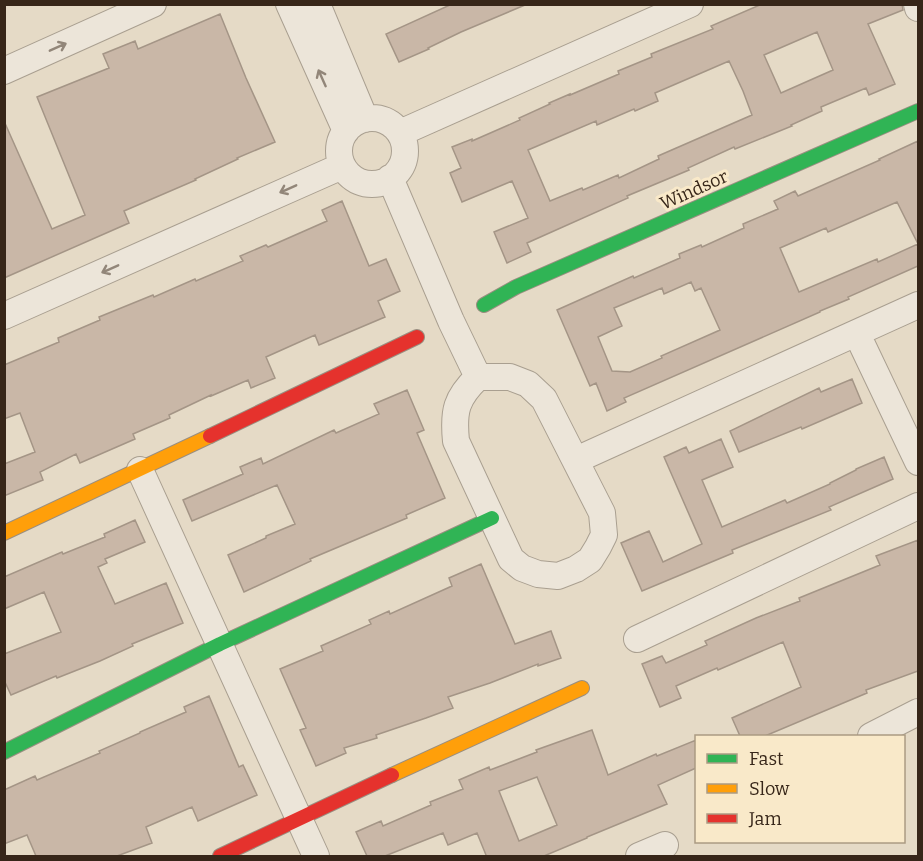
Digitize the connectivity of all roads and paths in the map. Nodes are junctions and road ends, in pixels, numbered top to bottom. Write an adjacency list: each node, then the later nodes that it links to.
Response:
1 (153, 4): 5 (street, one-way to 1)
2 (289, 4): 7 (street, one-way to 2)
3 (317, 4): 7 (street)
4 (690, 4): 8 (street)
5 (4, 71)
6 (918, 111): 11 (street, Windsor)
7 (356, 125): 8 (street); 9 (street)
8 (400, 133): 10 (street)
9 (342, 166): 10 (street); 13 (street, one-way to 13)
10 (390, 178): 16 (street)
11 (484, 305)
12 (918, 305): 14 (street)
13 (4, 316)
14 (857, 334): 17 (street); 18 (street)
15 (417, 337): 19 (street)
16 (478, 377): 17 (street); 21 (street)
17 (576, 460): 21 (street)
18 (918, 462)
19 (140, 470): 22 (street); 24 (street)
20 (918, 506): 23 (street)
21 (492, 518): 24 (street)
22 (4, 533)
23 (637, 639)
24 (220, 644): 28 (street); 29 (street)
25 (582, 688): 29 (street)
26 (918, 712): 27 (street)
27 (873, 735)
28 (4, 752)
29 (299, 818): 31 (street); 32 (street)
30 (664, 845): 33 (street)
31 (220, 856)
32 (316, 856)
33 (639, 856)

